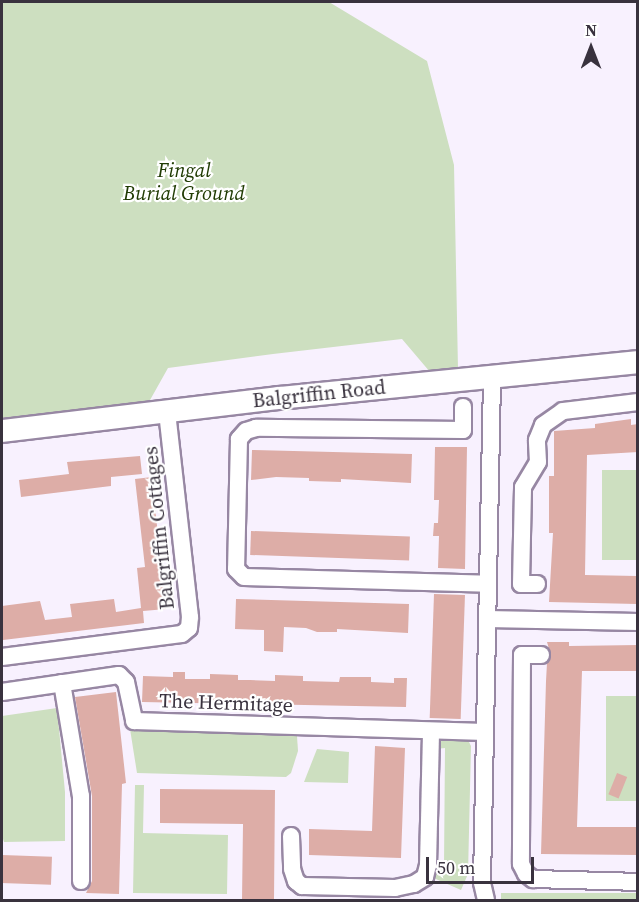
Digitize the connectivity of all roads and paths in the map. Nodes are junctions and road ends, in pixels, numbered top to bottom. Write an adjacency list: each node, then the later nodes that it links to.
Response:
1 (638, 362): 2 (main road, Balgriffin Road)
2 (492, 378): 5 (main road, Balgriffin Road); 7 (street)
3 (638, 402): 8 (street)
4 (463, 407): 7 (street)
5 (167, 412): 6 (main road, Balgriffin Road); 12 (street, Balgriffin Cottages)
6 (2, 431)
7 (488, 584): 9 (street)
8 (537, 584)
9 (487, 619): 10 (street); 16 (street)
10 (638, 622)
11 (541, 655): 20 (street)
12 (2, 657)
13 (62, 683): 14 (street, The Hermitage); 15 (street, The Hermitage); 18 (street)
14 (2, 692)
15 (431, 731): 16 (street, The Hermitage); 17 (street)
16 (485, 732): 19 (street)
17 (291, 836)
18 (81, 881)
19 (482, 882): 21 (street); 22 (street)
20 (638, 882)
21 (474, 900)
22 (486, 900)

